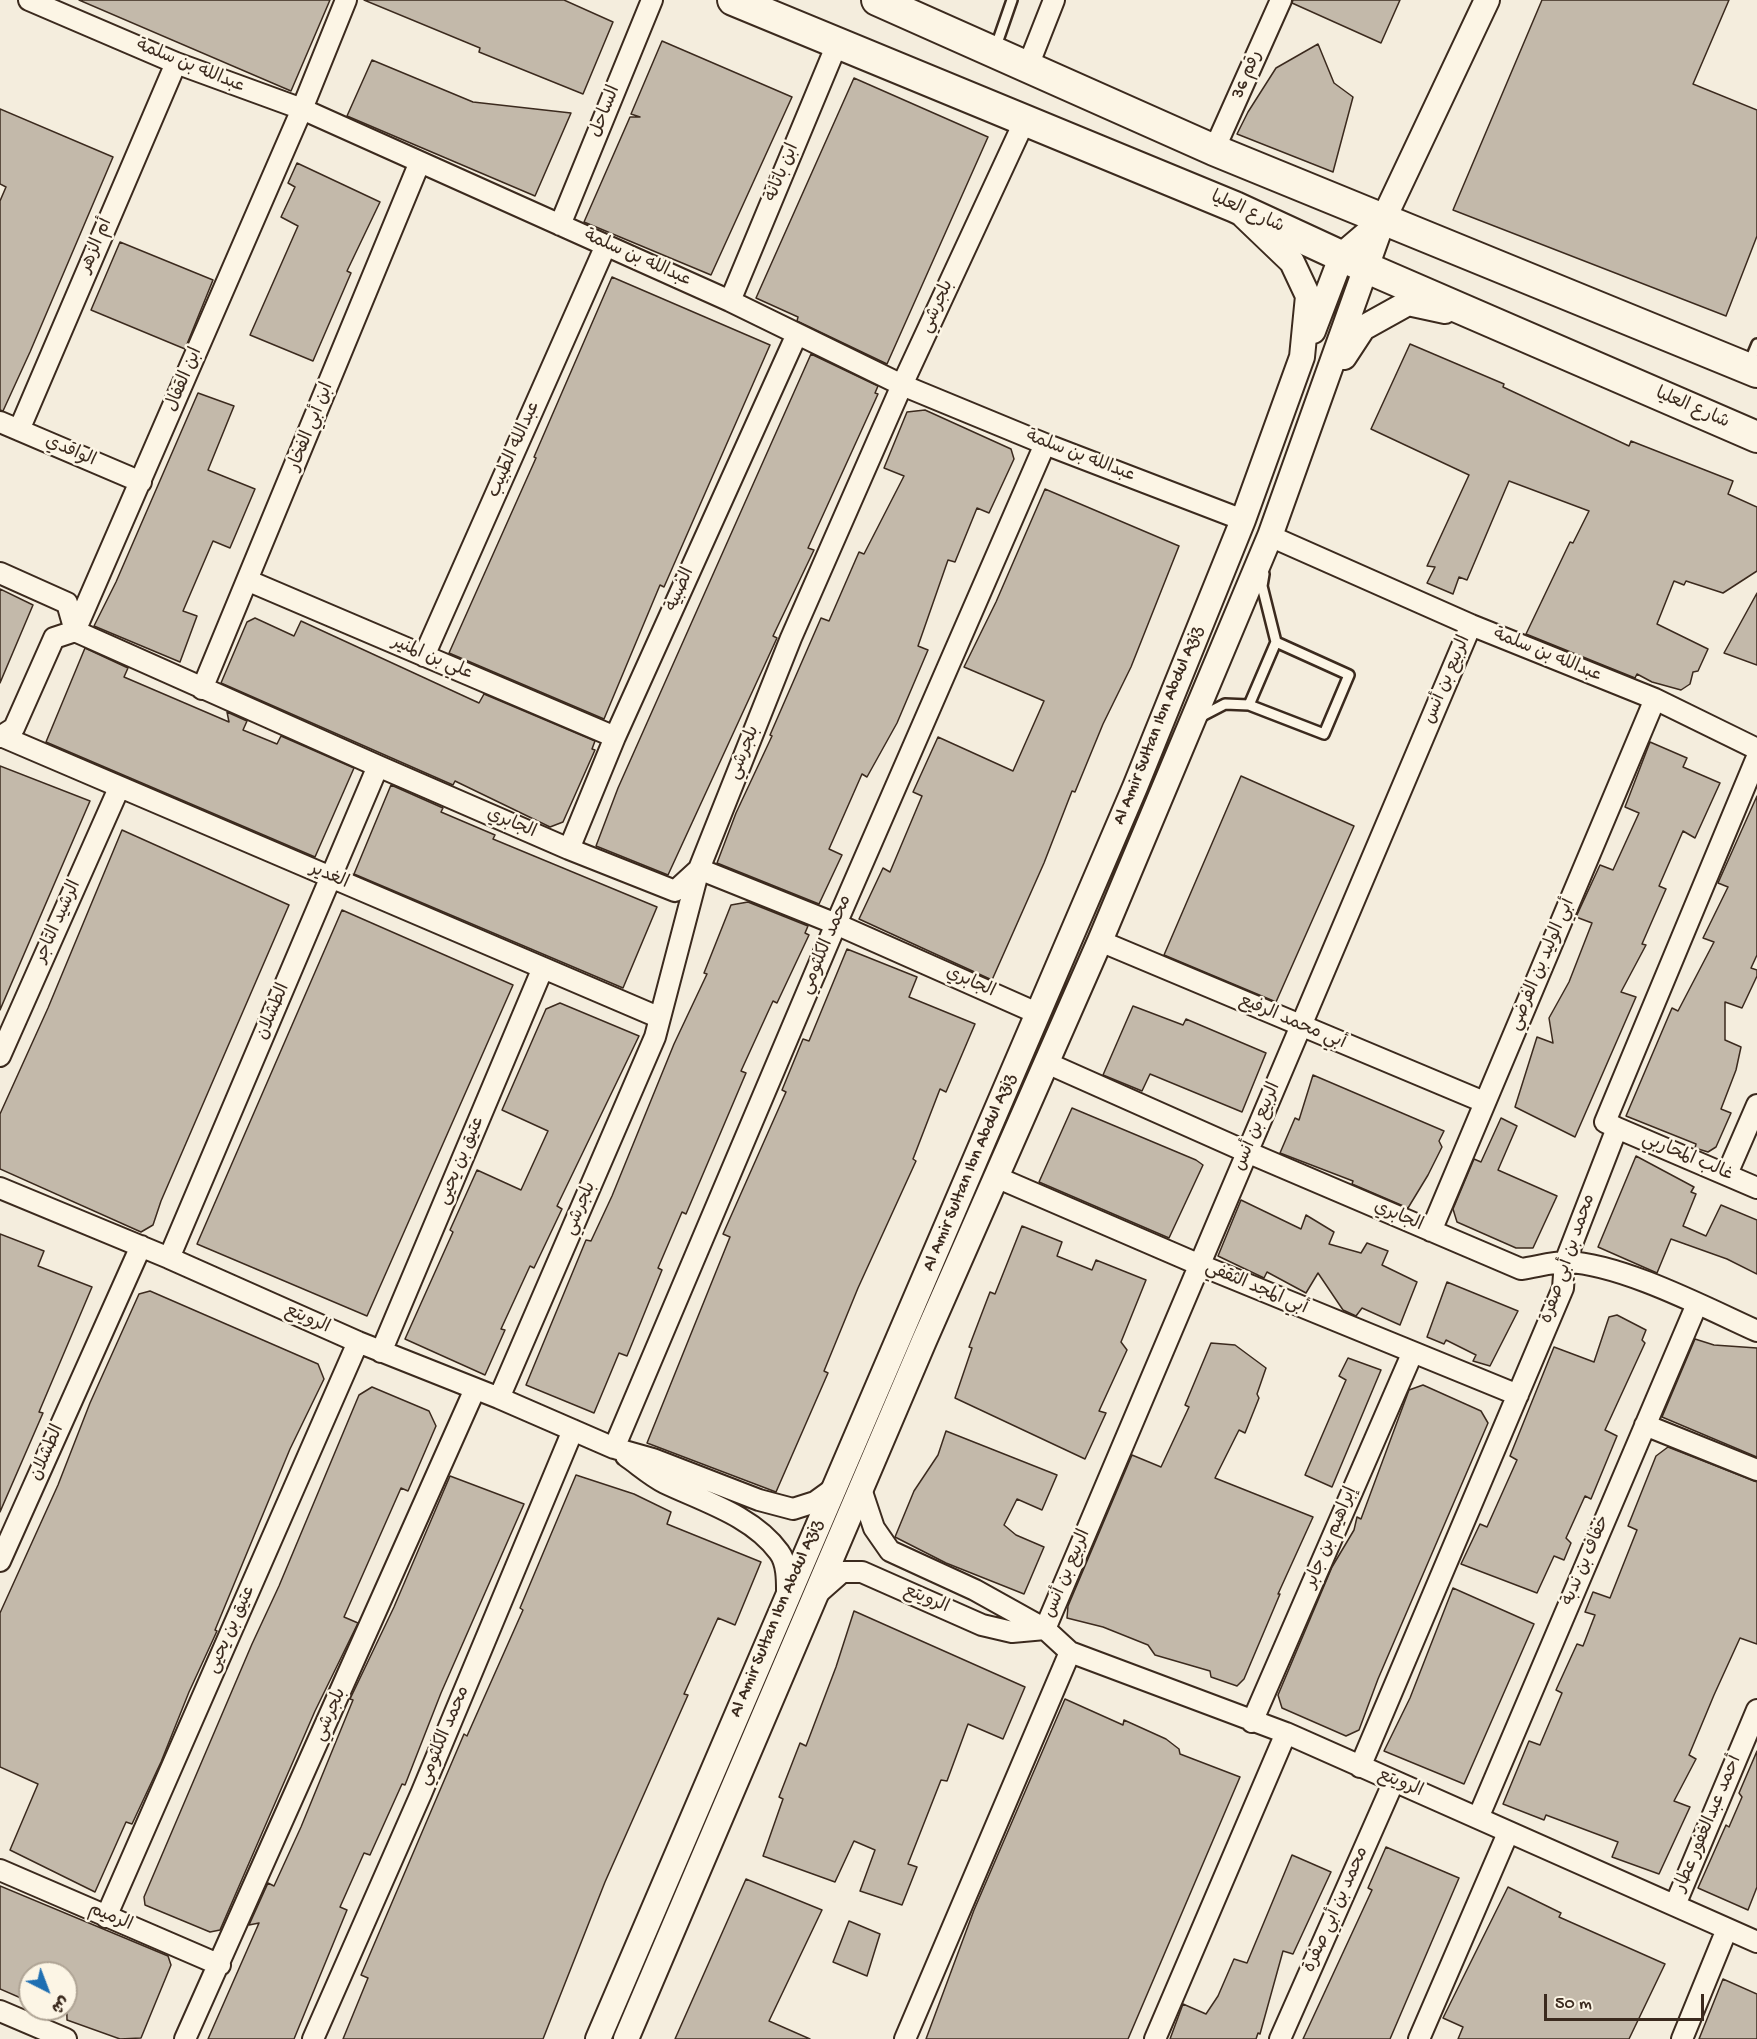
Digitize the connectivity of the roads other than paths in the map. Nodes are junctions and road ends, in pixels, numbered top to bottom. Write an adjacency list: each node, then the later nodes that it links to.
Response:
1 (29, 0): 12 (street, عبدالله بن سلمة)
2 (346, 0): 14 (street, ابن القفال)
3 (652, 0): 20 (street, الساحل)
4 (733, 0): 10 (main road, شارع العليا)
5 (877, 0): 11 (main road)
6 (1012, 0): 11 (lane)
7 (1054, 0): 13 (street)
8 (1281, 0): 16 (street, رقم 36)
9 (1487, 0): 19 (street, Al Amir Sultan Ibn Abdul Aziz)
10 (837, 44): 15 (main road, شارع العليا); 23 (street, ابن باتانة)
11 (994, 51): 13 (main road)
12 (176, 63): 14 (street, عبدالله بن سلمة); 31 (street, أم الزهر)
13 (1028, 66): 16 (main road)
14 (302, 109): 17 (street, عبدالله بن سلمة); 34 (street, ابن القفال)
15 (1025, 120): 18 (main road, شارع العليا); 28 (street, بلجرشي)
16 (1214, 150): 19 (main road)
17 (419, 164): 20 (street, عبدالله بن سلمة); 38 (street, ابن أبي الفخار)
18 (1235, 207): 22 (main road, شارع العليا); 26 (street, Al Amir Sultan Ibn Abdul Aziz)
19 (1383, 220): 22 (street, Al Amir Sultan Ibn Abdul Aziz); 27 (main road)
20 (560, 225): 21 (street, عبدالله بن سلمة)
21 (606, 245): 23 (street, عبدالله بن سلمة); 42 (street, عبدالله الطبيب)
22 (1355, 262): 24 (main road, شارع العليا); 26 (street); 29 (street, Al Amir Sultan Ibn Abdul Aziz)
23 (730, 301): 25 (street, عبدالله بن سلمة)
24 (1488, 321): 29 (street, Al Amir Sultan Ibn Abdul Aziz); 32 (main road, شارع العليا)
25 (797, 334): 28 (street, عبدالله بن سلمة); 48 (street, الضبية)
26 (1302, 357): 35 (street, Al Amir Sultan Ibn Abdul Aziz)
27 (1754, 361)
28 (902, 384): 33 (street, عبدالله بن سلمة); 54 (street, بلجرشي)
29 (1324, 387): 36 (street, Al Amir Sultan Ibn Abdul Aziz)
30 (0, 422): 31 (street, الواقدي)
31 (19, 430): 34 (street, الواقدي)
32 (1757, 437)
33 (1045, 444): 35 (street, عبدالله بن سلمة); 56 (street, محمد الكلثومي)
34 (141, 482): 40 (street, ابن القفال)
35 (1243, 520): 59 (street, Al Amir Sultan Ibn Abdul Aziz)
36 (1270, 536): 39 (street, عبدالله بن سلمة); 41 (lane); 46 (street, Al Amir Sultan Ibn Abdul Aziz)
37 (0, 573): 40 (street)
38 (249, 581): 42 (street, علي بن المنير); 43 (street, ابن أبي الفخار)
39 (1471, 625): 44 (street, عبدالله بن سلمة); 61 (street, الربيع بن أنس)
40 (75, 631): 43 (street, الجابري); 47 (street)
41 (1276, 642): 45 (lane); 45 (lane)
42 (424, 656): 48 (street, علي بن المنير)
43 (202, 689): 51 (street, الجابري)
44 (1655, 699): 49 (street, عبدالله بن سلمة); 64 (street, أبي الوليد بن الفرضي)
45 (1248, 705): 46 (lane)
46 (1190, 723): 57 (street, Al Amir Sultan Ibn Abdul Aziz)
47 (0, 737): 52 (street, الغدير)
48 (615, 737): 53 (street, الضبية)
49 (1757, 749)
50 (1757, 757): 66 (street)
51 (378, 766): 53 (street, الجابري); 55 (street, الطشلان)
52 (119, 788): 55 (street, الغدير); 62 (street, الرشيد التاجر)
53 (569, 849): 54 (street, الجابري)
54 (699, 869): 56 (street, الجابري); 60 (street, بلجرشي)
55 (332, 877): 58 (street, الغدير); 74 (street, الطشلان)
56 (836, 924): 59 (street, الجابري); 87 (street, محمد الكلثومي)
57 (1100, 941): 61 (street, أبي محمد الرفيع); 63 (street, Al Amir Sultan Ibn Abdul Aziz)
58 (542, 970): 60 (street, الغدير); 80 (street, عتيق بن يحيى)
59 (1039, 1014): 89 (street, Al Amir Sultan Ibn Abdul Aziz)
60 (658, 1017): 84 (street, بلجرشي)
61 (1300, 1027): 64 (street, أبي محمد الرفيع); 67 (street, الربيع بن أنس)
62 (0, 1056)
63 (1047, 1063): 67 (street, الجابري); 69 (street, Al Amir Sultan Ibn Abdul Aziz)
64 (1484, 1102): 72 (street, أبي الوليد بن الفرضي)
65 (1757, 1105): 68 (street)
66 (1617, 1128): 68 (street, غالب المحاربي); 75 (street, محمد بن أبي صفرة)
67 (1247, 1152): 72 (street, الجابري); 76 (street, الربيع بن أنس)
68 (1726, 1174): 71 (street, غالب المحاربي)
69 (996, 1177): 76 (street, أبي المجد الثقفي); 90 (street, Al Amir Sultan Ibn Abdul Aziz)
70 (0, 1188): 73 (street, الرويتع)
71 (1757, 1188)
72 (1431, 1231): 75 (street, الجابري)
73 (141, 1246): 74 (street, الرويتع); 91 (street, الطشلان)
74 (169, 1258): 79 (street, الرويتع)
75 (1565, 1262): 77 (street, الجابري); 83 (street, محمد بن أبي صفرة)
76 (1200, 1265): 81 (street, أبي المجد الثقفي); 94 (street, الربيع بن أنس)
77 (1696, 1304): 78 (street, الجابري); 85 (street, خفاف بن ندبة)
78 (1757, 1331)
79 (358, 1342): 80 (street, الرويتع); 105 (street, عتيق بن يحيى)
80 (381, 1352): 82 (street, الرويتع)
81 (1412, 1354): 83 (street, أبي المجد الثقفي); 97 (street, إبراهيم بن جابر)
82 (475, 1389): 84 (street, الرويتع); 108 (street, بلجرشي)
83 (1518, 1395): 99 (street, محمد بن أبي صفرة)
84 (500, 1398): 86 (street, الرويتع)
85 (1645, 1425): 88 (street); 101 (street, خفاف بن ندبة)
86 (573, 1430): 87 (street, الرويتع); 113 (street, محمد الكلثومي)
87 (614, 1448): 89 (street); 93 (street)
88 (1757, 1470)
89 (833, 1489): 93 (street, Al Amir Sultan Ibn Abdul Aziz)
90 (861, 1489): 92 (street, Al Amir Sultan Ibn Abdul Aziz); 94 (street, الرويتع)
91 (0, 1561)
92 (816, 1596): 94 (street, الرويتع); 115 (street, Al Amir Sultan Ibn Abdul Aziz)
93 (787, 1599): 114 (street, Al Amir Sultan Ibn Abdul Aziz)
94 (1045, 1629): 95 (street, الرويتع)
95 (1070, 1652): 97 (street, الرويتع); 116 (street)
96 (1757, 1710): 104 (street, أحمد عبدالغفور عطار)
97 (1252, 1722): 98 (street, الرويتع)
98 (1286, 1733): 99 (street, الرويتع); 117 (street)
99 (1360, 1767): 100 (street, الرويتع)
100 (1394, 1781): 101 (street, الرويتع); 118 (street, محمد بن أبي صفرة)
101 (1478, 1818): 102 (street, الرويتع)
102 (1508, 1833): 104 (street, الرويتع); 119 (street)
103 (0, 1870): 105 (street, الرميم)
104 (1676, 1905): 106 (street, الرويتع)
105 (106, 1917): 108 (street, الرميم)
106 (1728, 1929): 107 (street, الرويتع); 120 (street)
107 (1757, 1942)
108 (220, 1965): 112 (street, بلجرشي)
109 (0, 2011): 110 (street)
110 (26, 2031): 111 (street)
111 (66, 2039)
112 (185, 2039)
113 (313, 2039)
114 (598, 2039)
115 (626, 2039)
116 (905, 2039)
117 (1155, 2039)
118 (1280, 2039)
119 (1419, 2039)
120 (1682, 2039)

